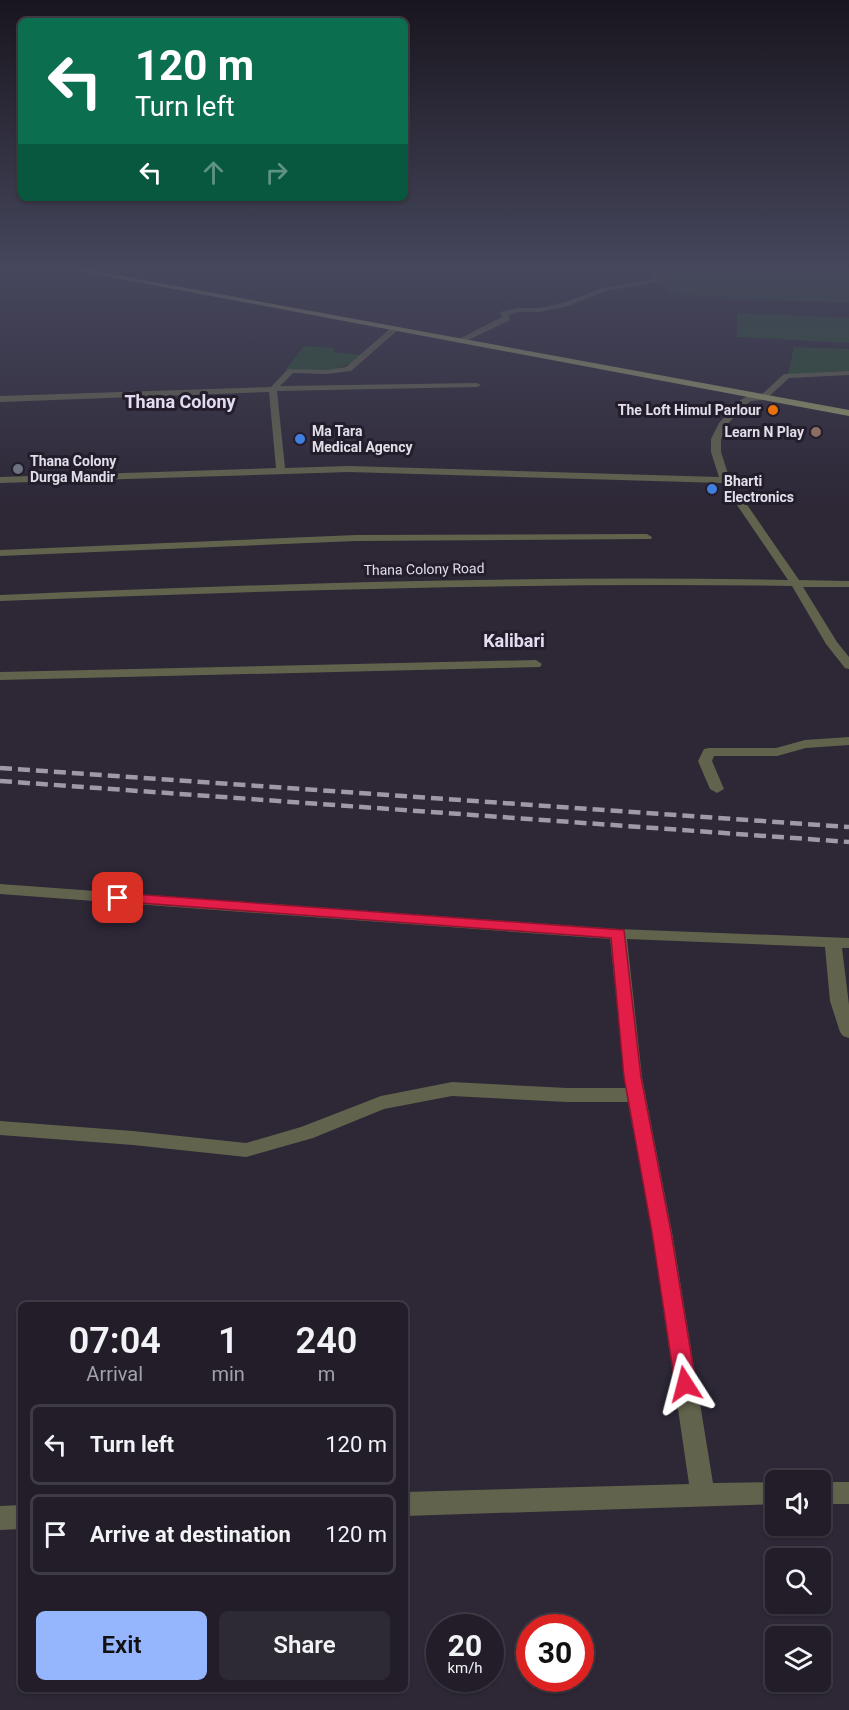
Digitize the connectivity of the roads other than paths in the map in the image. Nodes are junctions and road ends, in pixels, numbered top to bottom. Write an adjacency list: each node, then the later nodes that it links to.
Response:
1 (373, 348): 5 (street)
2 (495, 348): 6 (main road)
3 (849, 373): 6 (street)
4 (477, 385): 5 (street)
5 (273, 389): 7 (street); 9 (street)
6 (762, 398): 8 (main road); 11 (street)
7 (0, 399)
8 (849, 413)
9 (281, 471): 10 (street); 11 (street)
10 (0, 480)
11 (725, 480): 14 (street)
12 (647, 537): 13 (street)
13 (0, 553)
14 (795, 582): 15 (street, Thana Colony Road); 16 (street, Thana Colony Road); 18 (street)
15 (849, 584)
16 (0, 598)
17 (536, 664): 19 (street)
18 (849, 665)
19 (0, 676)
20 (849, 741): 21 (street)
21 (717, 789)
22 (0, 889): 23 (street)
23 (618, 934): 24 (street); 26 (street)
24 (841, 942): 25 (street)
25 (849, 1032)
26 (636, 1095): 27 (street); 29 (street)
27 (0, 1128)
28 (849, 1492): 31 (street)
29 (702, 1493): 30 (street); 32 (street)
30 (765, 1493)
31 (831, 1493)
32 (408, 1504)
33 (18, 1517): 34 (street)
34 (0, 1518)

